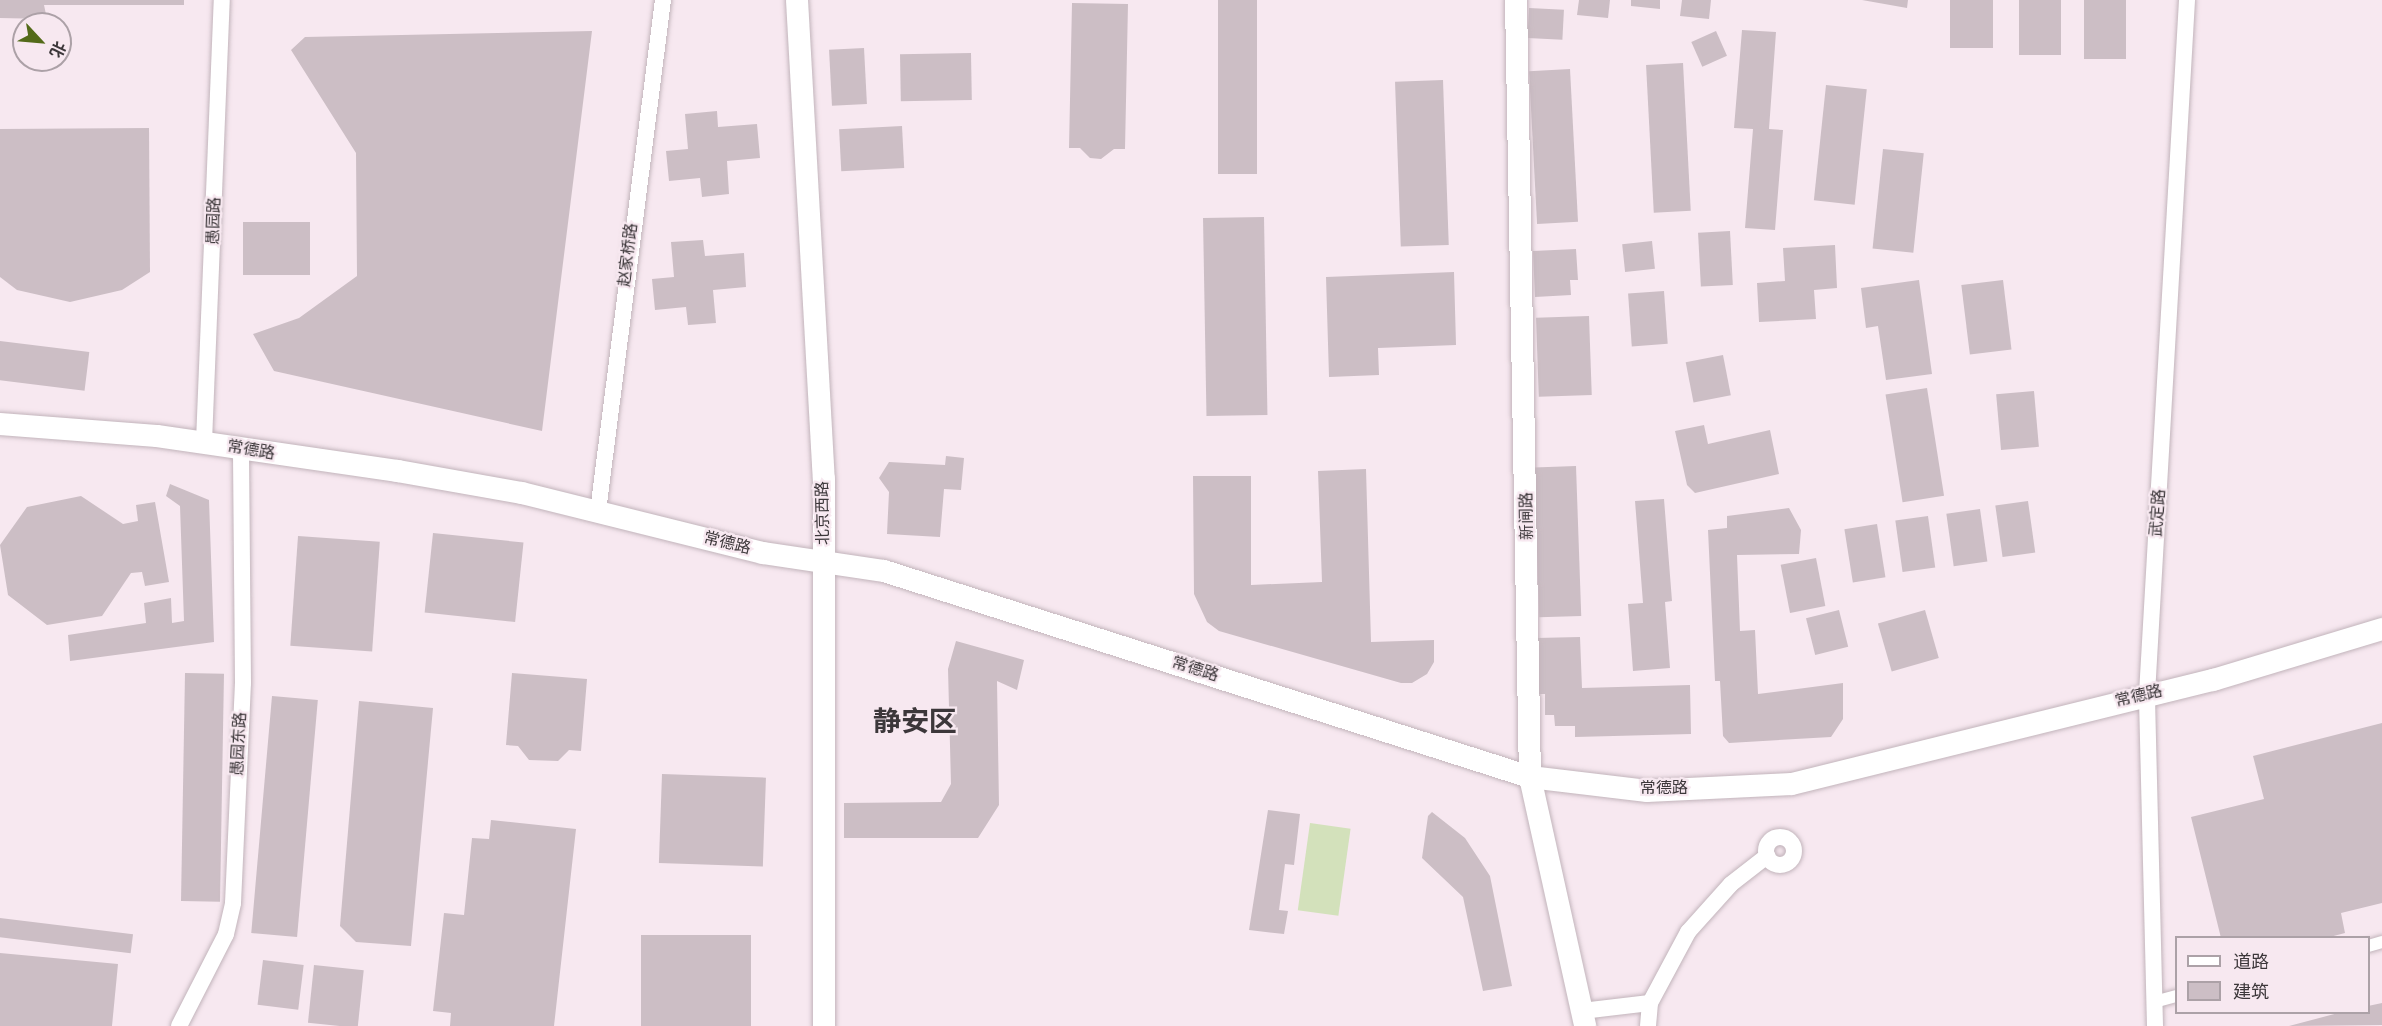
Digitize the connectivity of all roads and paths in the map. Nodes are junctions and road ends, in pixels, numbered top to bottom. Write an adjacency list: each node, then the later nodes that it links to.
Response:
1 (222, 0): 7 (street, 愚园路)
2 (663, 0): 9 (street, 赵家桥路)
3 (797, 0): 10 (main road, 北京西路)
4 (1516, 0): 13 (main road, 新闸路)
5 (2187, 0): 12 (street, 武定路)
6 (0, 424): 7 (main road, 常德路)
7 (204, 442): 8 (main road, 常德路)
8 (241, 450): 9 (main road, 常德路); 19 (street, 愚园东路)
9 (598, 512): 10 (main road, 常德路)
10 (824, 562): 13 (main road, 常德路); 20 (main road, 北京西路)
11 (2382, 629): 12 (main road, 常德路)
12 (2147, 694): 13 (main road, 常德路); 16 (street, 武定路)
13 (1530, 777): 18 (main road, 新闸路)
14 (1767, 856): 17 (street)
15 (2175, 996): 16 (street)
16 (2154, 1002): 22 (street, 武定路)
17 (1650, 1003): 18 (street); 21 (street)
18 (1583, 1018)
19 (179, 1026)
20 (824, 1026)
21 (1648, 1026)
22 (2155, 1026)

